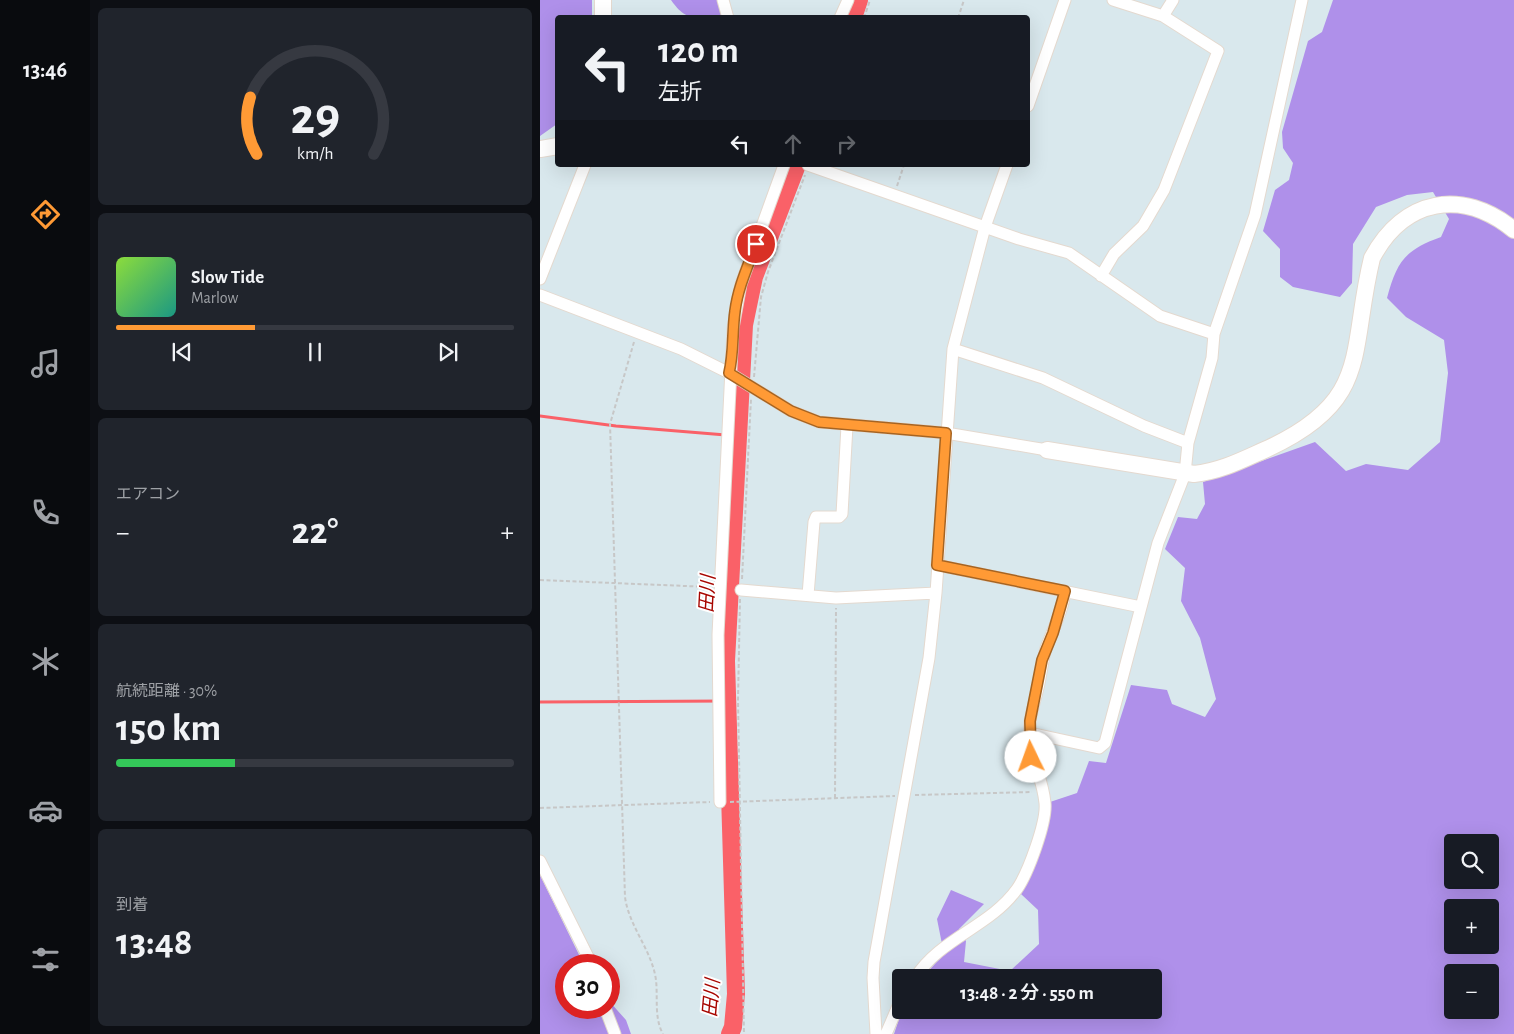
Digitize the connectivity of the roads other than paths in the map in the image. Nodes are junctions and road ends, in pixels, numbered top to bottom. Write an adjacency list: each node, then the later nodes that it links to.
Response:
1 (603, 0): 8 (street)
2 (723, 0): 9 (street)
3 (848, 0): 10 (street)
4 (1065, 0): 12 (street)
5 (1113, 0): 11 (street)
6 (1173, 0): 11 (street)
7 (1302, 0): 24 (street)
8 (603, 15)
9 (727, 15)
10 (841, 15)
11 (1164, 16): 21 (street)
12 (1030, 100)
13 (555, 146): 14 (street)
14 (540, 149)
15 (585, 167): 22 (street)
16 (783, 167): 26 (street)
17 (814, 167): 19 (street)
18 (1006, 167): 19 (street)
19 (985, 227): 21 (street); 25 (street)
20 (1514, 230): 31 (street)
21 (1101, 276): 24 (street)
22 (540, 279)
23 (540, 295): 26 (street)
24 (1214, 334): 29 (street)
25 (953, 349): 28 (street); 29 (street)
26 (732, 375): 27 (street); 39 (street)
27 (847, 426): 28 (street); 36 (street)
28 (946, 433): 30 (street); 32 (street)
29 (1188, 443): 31 (street)
30 (1047, 450): 31 (street)
31 (1185, 474): 37 (street)
32 (937, 565): 34 (street); 35 (street)
33 (741, 590): 36 (street)
34 (1065, 591): 37 (street); 38 (street)
35 (936, 593): 36 (street); 46 (street)
36 (808, 596)
37 (1141, 607): 38 (street)
38 (1030, 733): 42 (street)
39 (720, 802)
40 (540, 861): 41 (street)
41 (586, 954)
42 (922, 969)
43 (609, 1019): 45 (street)
44 (892, 1019): 47 (street)
45 (615, 1034)
46 (876, 1034)
47 (886, 1034)

